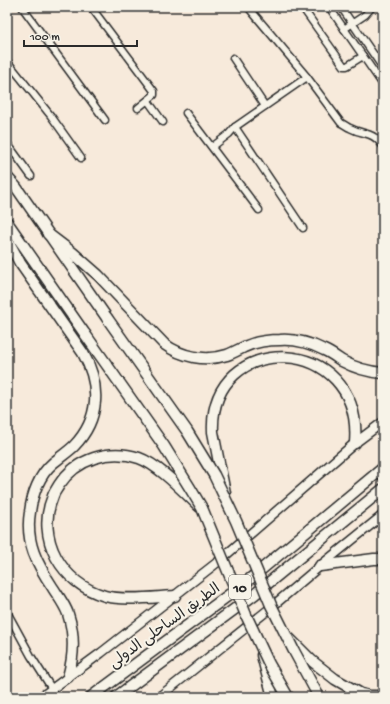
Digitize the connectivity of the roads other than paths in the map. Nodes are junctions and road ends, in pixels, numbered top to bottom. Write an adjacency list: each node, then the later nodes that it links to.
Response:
1 (22, 7): 22 (street)
2 (91, 7): 18 (street)
3 (248, 7): 16 (street)
4 (302, 7): 10 (street)
5 (329, 7): 9 (street)
6 (341, 7): 8 (street)
7 (372, 7): 8 (street)
8 (353, 24): 9 (street); 13 (street)
9 (344, 29): 10 (street)
10 (363, 56): 14 (street)
11 (233, 58): 19 (street)
12 (7, 61): 28 (street)
13 (382, 65): 14 (street)
14 (372, 70): 15 (street)
15 (380, 76): 17 (street)
16 (307, 77): 19 (street); 27 (street)
17 (383, 85)
18 (148, 101): 20 (street); 23 (street)
19 (265, 106): 24 (street)
20 (138, 108)
21 (186, 113): 26 (street)
22 (105, 120)
23 (163, 122)
24 (235, 127): 26 (street); 33 (street)
25 (7, 143): 29 (street)
26 (212, 146): 31 (street)
27 (383, 146)
28 (81, 158)
29 (31, 176)
30 (7, 177): 34 (main road)
31 (259, 210)
32 (7, 222): 42 (main road, bridge)
33 (303, 228)
34 (48, 234): 36 (main road); 41 (main road, bridge)
35 (7, 239): 50 (main road)
36 (383, 373)
37 (383, 422): 38 (street)
38 (355, 443): 41 (main road); 46 (street)
39 (383, 468): 54 (main road, الطريق الساحلى الدولى / 10)
40 (383, 489): 55 (main road, الطريق الساحلى الدولى / 10)
41 (226, 497): 48 (main road, bridge)
42 (202, 508): 46 (main road); 49 (main road, bridge)
43 (383, 515): 45 (street)
44 (383, 559): 45 (main road)
45 (320, 566): 56 (street)
46 (175, 596): 50 (street)
47 (7, 612): 51 (street)
48 (282, 628): 52 (main road, bridge); 59 (main road, bridge)
49 (257, 640): 57 (main road, bridge); 58 (main road, bridge)
50 (68, 677): 51 (street)
51 (52, 689): 53 (street)
52 (383, 696)
53 (41, 697)
54 (91, 697)
55 (116, 697)
56 (159, 697)
57 (273, 697)
58 (288, 697)
59 (319, 697)

